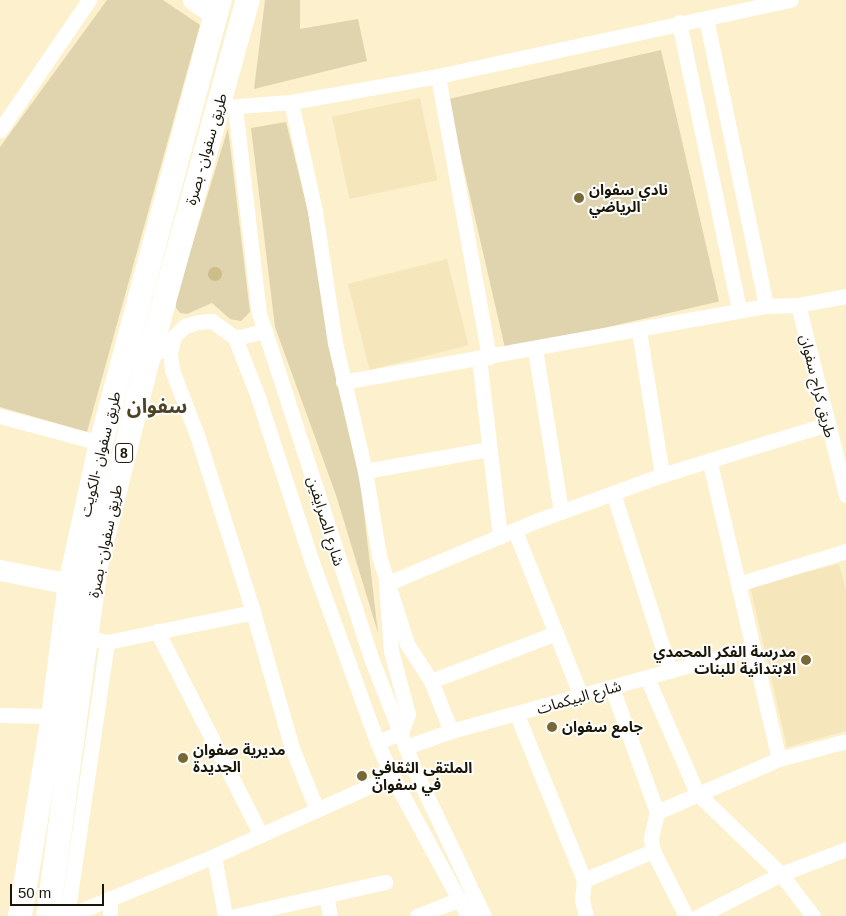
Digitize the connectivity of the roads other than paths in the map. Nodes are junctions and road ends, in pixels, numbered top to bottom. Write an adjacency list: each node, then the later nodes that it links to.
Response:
1 (89, 0): 12 (street)
2 (192, 0): 6 (street)
3 (248, 0): 11 (highway, طريق سفوان- بصرة / 8)
4 (791, 0): 5 (street)
5 (734, 5): 7 (street)
6 (218, 8): 24 (highway, طريق سفوان -الكويت / 8)
7 (706, 18): 8 (street); 16 (street)
8 (679, 22): 9 (street); 17 (street)
9 (438, 76): 10 (street); 23 (street)
10 (290, 102): 11 (street); 26 (street)
11 (226, 107): 18 (street, شارع الصرايفين); 25 (highway, طريق سفوان- بصرة / 8)
12 (4, 115): 13 (street)
13 (0, 130)
14 (846, 296): 15 (street)
15 (798, 305): 16 (street); 28 (street, طريق كراج سفوان)
16 (766, 306): 17 (street)
17 (739, 310): 19 (street)
18 (265, 331): 21 (street); 52 (street, شارع الصرايفين)
19 (639, 331): 22 (street); 34 (street)
20 (174, 336): 21 (street); 25 (street); 45 (street)
21 (237, 344): 64 (street, شارع الصرايفين)
22 (536, 349): 23 (street); 37 (street)
23 (484, 358): 26 (street); 30 (street)
24 (120, 374): 25 (highway); 29 (highway, طريق سفوان -الكويت / 8)
25 (144, 374): 48 (highway, طريق سفوان- بصرة / 8)
26 (343, 382): 33 (street)
27 (0, 416): 29 (street)
28 (828, 424): 31 (street, طريق كراج سفوان); 32 (street)
29 (101, 443): 42 (highway, طريق سفوان -الكويت / 8)
30 (488, 449): 33 (street); 39 (street)
31 (841, 457): 36 (street, طريق كراج سفوان)
32 (710, 463): 34 (street); 44 (street)
33 (365, 471): 43 (street)
34 (662, 475): 35 (street)
35 (614, 493): 37 (street); 53 (street)
36 (846, 495)
37 (561, 512): 38 (street)
38 (516, 530): 39 (street); 47 (street)
39 (500, 538): 43 (street)
40 (846, 551): 44 (street)
41 (0, 570): 42 (main road)
42 (70, 584): 60 (highway, طريق سفوان -الكويت / 8)
43 (386, 584): 49 (street); 51 (street)
44 (738, 584): 50 (street)
45 (253, 612): 46 (street); 69 (street)
46 (157, 631): 48 (street); 71 (street)
47 (556, 633): 55 (street); 57 (street)
48 (97, 639): 68 (highway, طريق سفوان- بصرة / 8)
49 (407, 644): 51 (street); 55 (street)
50 (753, 648): 53 (street, شارع البيكمات); 65 (street)
51 (391, 651): 52 (street); 62 (street)
52 (370, 658): 62 (street, شارع الصرايفين)
53 (670, 671): 54 (street, شارع البيكمات)
54 (647, 678): 56 (street, شارع البيكمات); 67 (street)
55 (430, 681): 61 (street)
56 (612, 688): 57 (street, شارع البيكمات); 70 (street)
57 (581, 696): 59 (street, شارع البيكمات)
58 (0, 715): 60 (street)
59 (517, 715): 61 (street, شارع البيكمات); 78 (street)
60 (53, 716): 83 (highway, طريق سفوان -الكويت / 8)
61 (451, 731): 62 (street, شارع البيكمات)
62 (403, 740): 64 (street, شارع البيكمات); 72 (street, شارع الصرايفين)
63 (846, 740): 65 (street)
64 (377, 742): 66 (street, شارع الصرايفين)
65 (779, 759): 67 (street)
66 (392, 776): 69 (street); 74 (street, شارع الصرايفين)
67 (697, 793): 70 (street); 77 (street)
68 (74, 801): 84 (highway, طريق سفوان- بصرة / 8); 85 (street)
69 (317, 810): 71 (street)
70 (657, 812): 75 (street)
71 (261, 835): 76 (street)
72 (451, 842): 74 (street); 92 (street, شارع الصرايفين)
73 (846, 849): 77 (street)
74 (433, 851): 82 (street, شارع الصرايفين)
75 (652, 851): 78 (street); 94 (street)
76 (214, 856): 81 (street); 87 (street)
77 (781, 874): 95 (street); 96 (street)
78 (584, 880): 93 (street)
79 (385, 882): 80 (street)
80 (326, 895): 88 (street); 89 (street)
81 (110, 898): 85 (street); 86 (street)
82 (460, 899): 90 (street); 91 (street, شارع الصرايفين)
83 (20, 916)
84 (48, 916)
85 (67, 916)
86 (110, 916)
87 (225, 916)
88 (235, 916)
89 (330, 916)
90 (417, 916)
91 (468, 916)
92 (484, 916)
93 (586, 916)
94 (686, 916)
95 (699, 916)
96 (813, 916)

